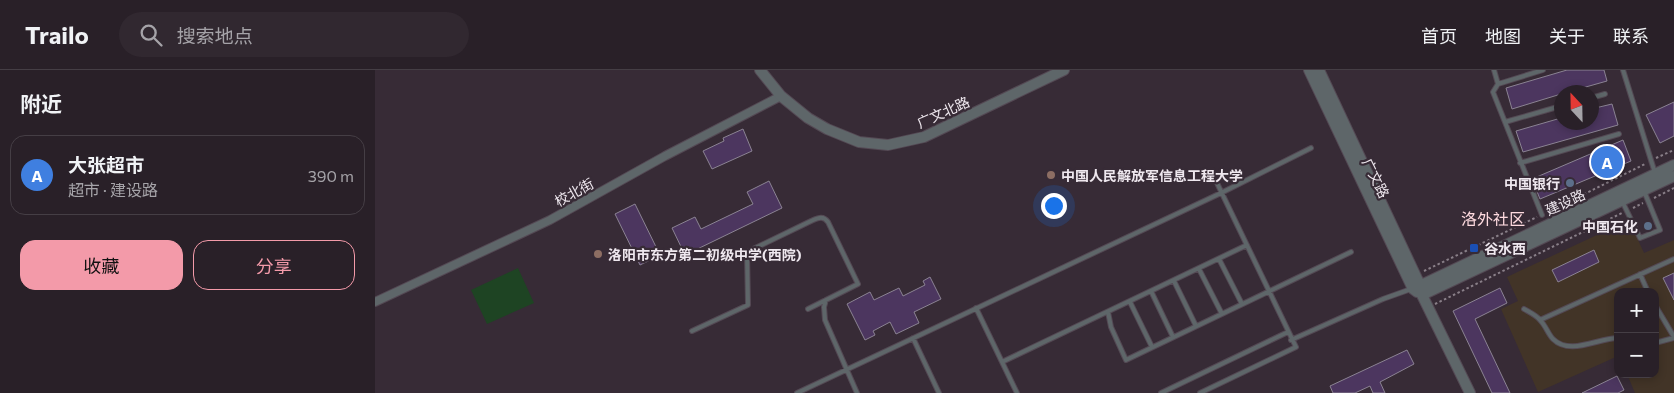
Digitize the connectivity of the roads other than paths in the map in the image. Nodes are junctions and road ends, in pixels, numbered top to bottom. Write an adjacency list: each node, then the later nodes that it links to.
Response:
1 (760, 70): 10 (street, 广文北路)
2 (1064, 70): 10 (street, 广文北路)
3 (1309, 70): 33 (street, 广文路)
4 (1319, 70): 33 (street, 广文路)
5 (1494, 70): 8 (lane)
6 (1543, 70): 8 (lane)
7 (1623, 70): 18 (lane)
8 (1498, 84): 13 (lane)
9 (1605, 94): 11 (lane)
10 (781, 96): 37 (street, 校北街)
11 (1599, 96)
12 (1554, 108): 13 (lane)
13 (1505, 122): 16 (lane)
14 (1619, 134): 16 (lane)
15 (1311, 148): 22 (lane)
16 (1520, 162): 24 (lane)
17 (1674, 165): 18 (street, 建设路)
18 (1655, 174): 21 (street, 建设路)
19 (1674, 176): 21 (street, 建设路)
20 (1217, 183): 22 (lane)
21 (1642, 186): 23 (street, 建设路); 23 (lane)
22 (1221, 192): 25 (lane); 40 (lane)
23 (1620, 196): 33 (street, 建设路)
24 (1542, 215)
25 (1247, 245): 27 (lane); 35 (lane)
26 (1351, 252): 35 (lane)
27 (1219, 259): 29 (lane); 39 (lane)
28 (1674, 259): 30 (lane)
29 (1199, 269): 31 (lane); 45 (lane)
30 (1640, 274): 32 (lane); 46 (lane)
31 (1174, 281): 34 (lane); 47 (lane)
32 (1646, 288)
33 (1418, 290): 54 (lane); 65 (street, 广文路)
34 (1151, 291): 38 (lane); 50 (lane)
35 (1269, 292): 39 (lane); 49 (lane)
36 (825, 300): 41 (lane); 48 (lane); 58 (lane)
37 (375, 302)
38 (1130, 302): 43 (lane); 56 (lane)
39 (1242, 304): 45 (lane)
40 (977, 308): 52 (lane); 57 (lane)
41 (808, 309)
42 (1524, 309): 46 (lane)
43 (1108, 312): 56 (lane); 57 (lane)
44 (1659, 312): 51 (lane)
45 (1222, 314): 47 (lane)
46 (1540, 320): 53 (lane)
47 (1196, 326): 50 (lane)
48 (691, 332)
49 (1288, 332): 54 (lane); 63 (lane)
50 (1173, 337): 56 (lane)
51 (1674, 337): 55 (lane)
52 (913, 338): 58 (lane); 61 (lane)
53 (1614, 338)
54 (1291, 340): 64 (lane)
55 (1659, 342)
56 (1152, 347)
57 (1002, 362): 62 (lane)
58 (847, 369): 59 (lane); 60 (lane)
59 (797, 393)
60 (857, 393)
61 (939, 393)
62 (1017, 393)
63 (1161, 393)
64 (1200, 393)
65 (1470, 393)

